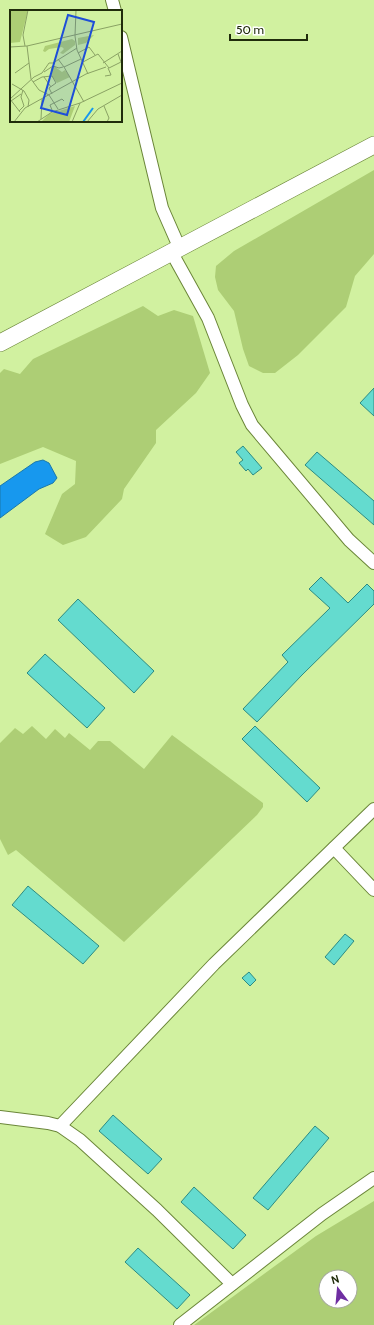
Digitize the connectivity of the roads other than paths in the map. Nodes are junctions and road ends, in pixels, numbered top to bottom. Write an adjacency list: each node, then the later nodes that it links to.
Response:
1 (112, 0): 2 (street)
2 (115, 10)
3 (122, 42): 5 (street)
4 (374, 145): 5 (main road)
5 (176, 251): 6 (main road); 7 (street)
6 (0, 344)
7 (374, 563)
8 (374, 809): 9 (street)
9 (334, 848): 10 (street); 12 (street)
10 (374, 890)
11 (0, 1117): 12 (street)
12 (60, 1126): 14 (street)
13 (374, 1178): 14 (street)
14 (232, 1284): 15 (street)
15 (180, 1325)

